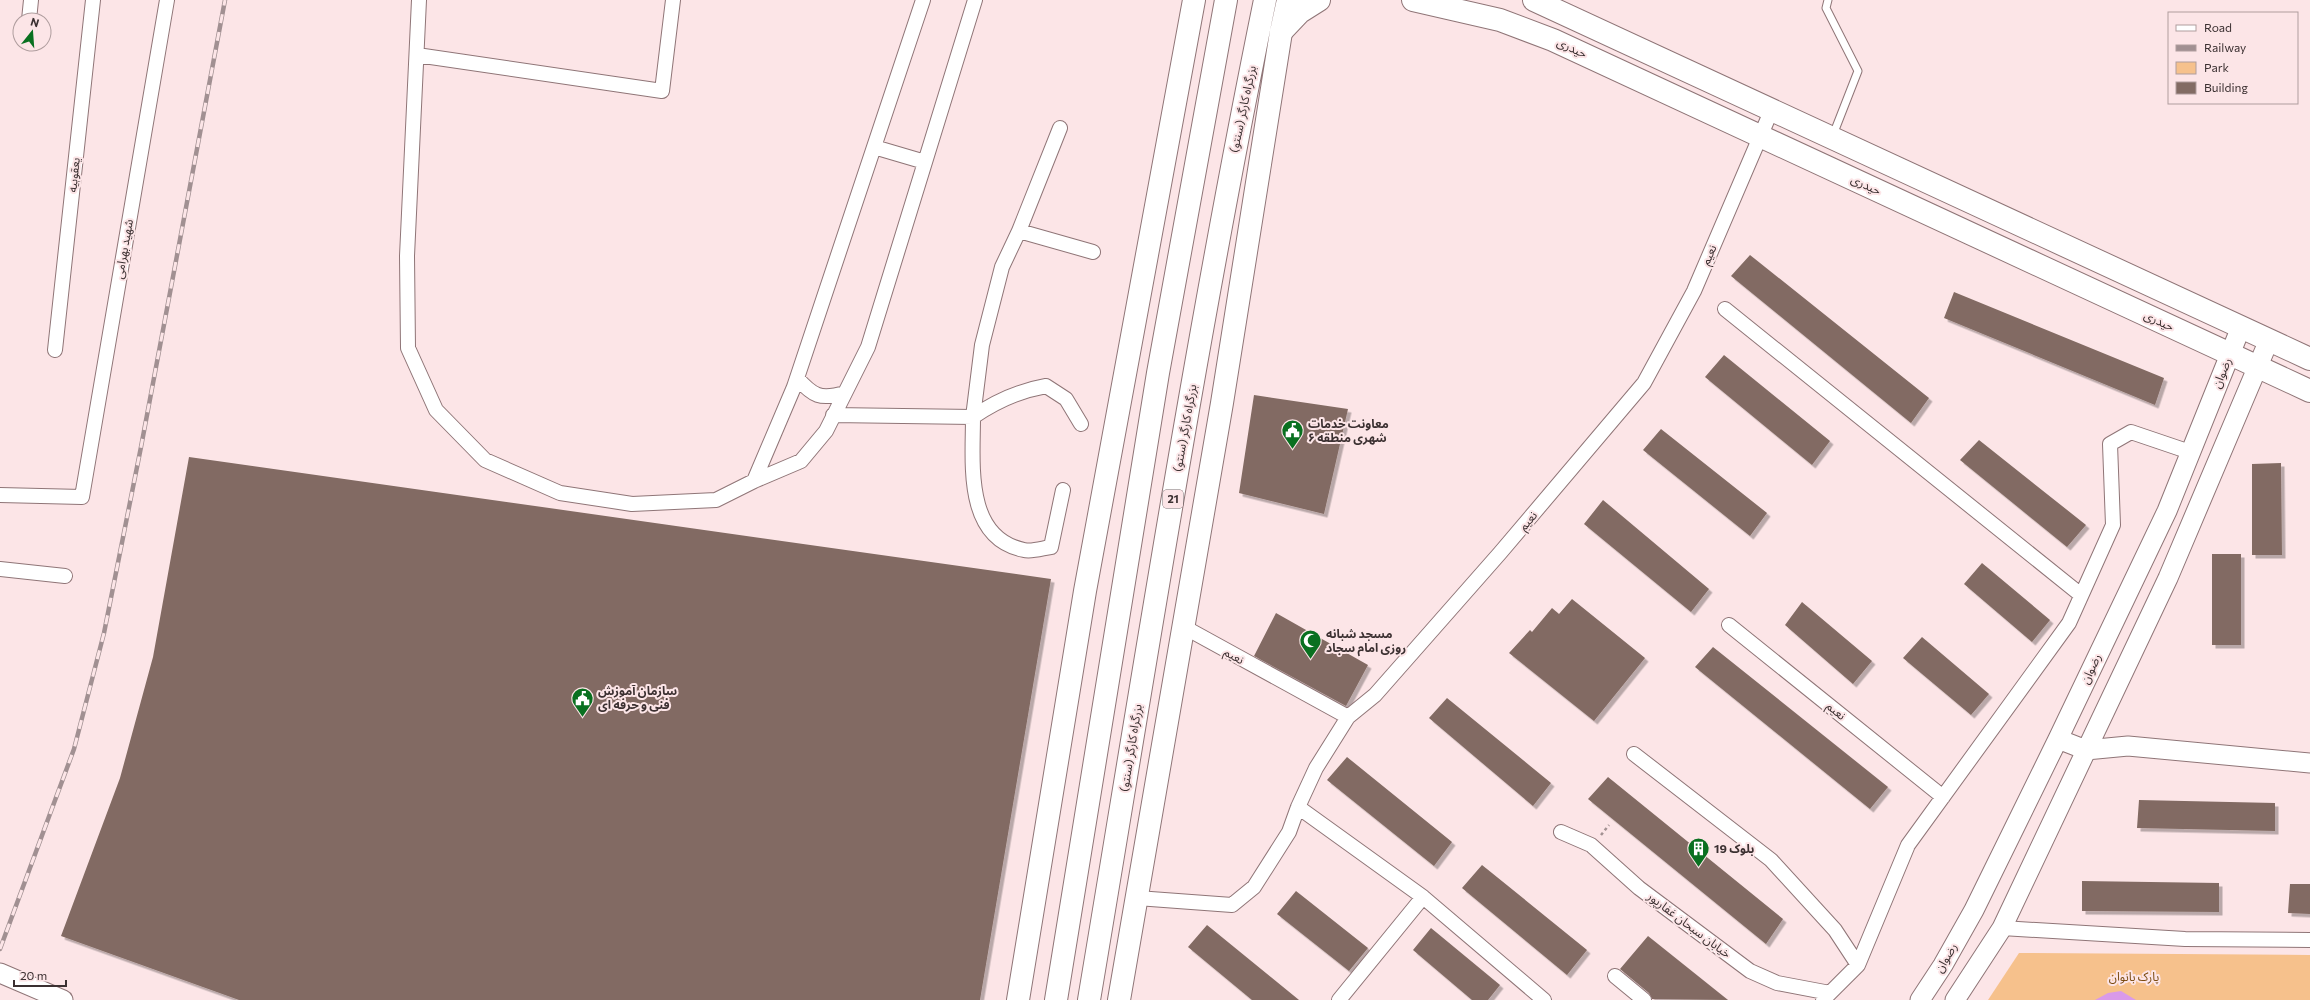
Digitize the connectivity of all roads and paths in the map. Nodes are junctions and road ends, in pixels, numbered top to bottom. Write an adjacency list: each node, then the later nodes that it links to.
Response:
1 (31, 0): 16 (street)
2 (93, 0): 30 (street, یعقوبیه)
3 (167, 0): 43 (street, شهید بهرامی)
4 (419, 0): 18 (street)
5 (673, 0): 18 (street)
6 (923, 0): 23 (street)
7 (975, 0): 24 (street)
8 (1194, 0): 67 (main road)
9 (1226, 0): 68 (main road)
10 (1265, 0): 69 (main road, بزرگراه کارگر (سنتو) / 21)
11 (1288, 0): 17 (main road)
12 (1319, 0): 17 (main road)
13 (1413, 0): 21 (main road, حیدری)
14 (1534, 0): 19 (main road)
15 (1828, 0): 22 (lane)
16 (30, 12)
17 (1281, 32): 48 (main road)
18 (417, 55): 41 (street)
19 (1772, 109): 21 (street, نعیم); 22 (main road)
20 (1060, 128): 25 (street)
21 (1761, 136): 31 (main road, حیدری); 49 (street, نعیم)
22 (1832, 137): 28 (main road)
23 (874, 147): 24 (street); 34 (street)
24 (925, 162): 36 (street)
25 (1019, 231): 26 (street); 38 (street)
26 (1093, 252)
27 (1725, 309): 46 (street)
28 (2241, 327): 29 (main road); 31 (main road, رضوان)
29 (2269, 340): 32 (main road); 33 (main road)
30 (55, 350)
31 (2229, 354): 33 (main road, حیدری); 40 (main road, رضوان)
32 (2310, 359)
33 (2257, 367): 35 (main road, حیدری); 51 (main road)
34 (797, 378): 36 (street); 41 (street)
35 (2310, 391)
36 (844, 393): 37 (street)
37 (833, 416): 38 (street); 41 (street)
38 (973, 417): 39 (street); 42 (street)
39 (1081, 424)
40 (2190, 452): 46 (street); 50 (main road, رضوان)
41 (754, 481)
42 (1063, 490)
43 (0, 495)
44 (0, 570): 45 (street)
45 (65, 576)
46 (2081, 596): 54 (street)
47 (1729, 625): 54 (street, نعیم)
48 (1184, 627): 49 (street, نعیم); 57 (main road)
49 (1348, 717): 55 (street)
50 (2058, 739): 51 (main road); 73 (main road, رضوان)
51 (2086, 750): 53 (main road); 59 (main road)
52 (1634, 754): 61 (street)
53 (2310, 763)
54 (1943, 797): 61 (street)
55 (1298, 807): 57 (street); 58 (street)
56 (1561, 832): 64 (street, خیابان سبحان غفارپور)
57 (1137, 898): 70 (main road)
58 (1423, 898): 65 (street); 71 (street)
59 (2002, 928): 60 (street); 74 (main road)
60 (2310, 940)
61 (1858, 965): 64 (street)
62 (0, 973): 66 (main road)
63 (1615, 976): 72 (street)
64 (1826, 996)
65 (1343, 998)
66 (63, 1000)
67 (1018, 1000)
68 (1056, 1000)
69 (1089, 1000)
70 (1119, 1000)
71 (1544, 1000)
72 (1644, 1000)
73 (1920, 1000)
74 (1955, 1000)

